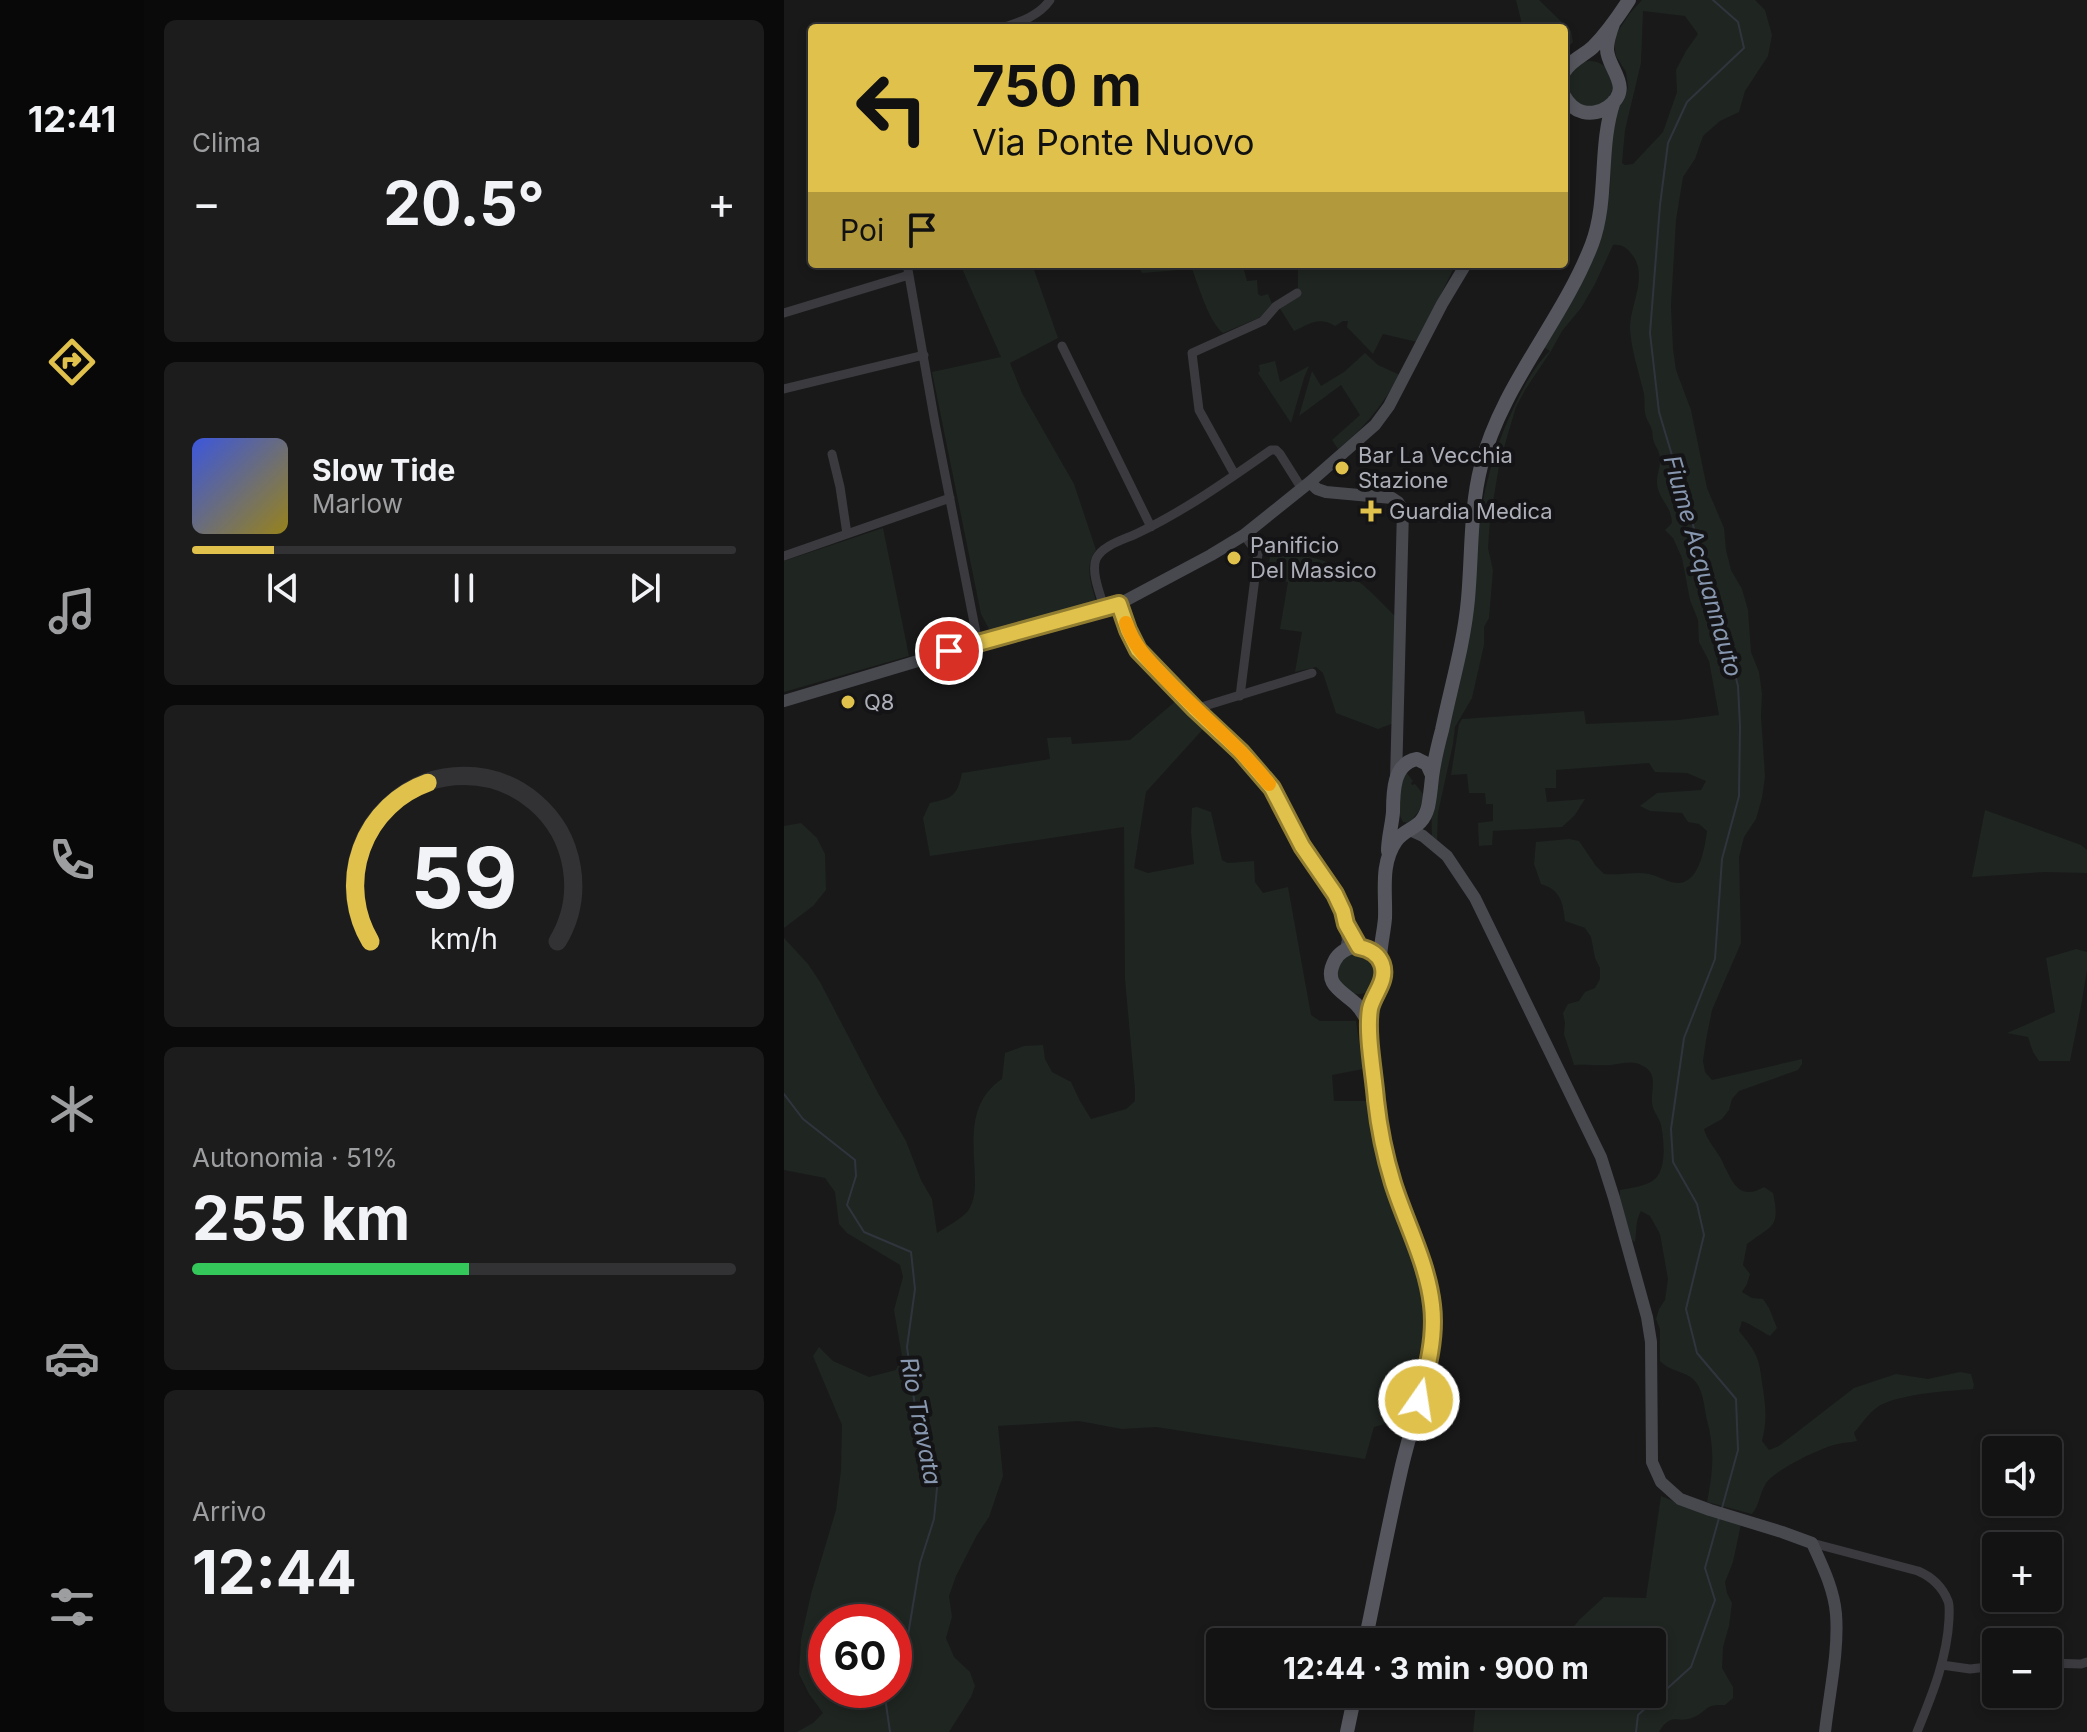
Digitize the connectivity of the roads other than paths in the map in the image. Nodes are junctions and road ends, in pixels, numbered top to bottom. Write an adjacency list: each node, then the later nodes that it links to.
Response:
1 (1050, 0): 3 (street)
2 (1629, 0): 4 (main road)
3 (1015, 24)
4 (1613, 24): 5 (main road); 6 (main road)
5 (1582, 56): 6 (main road); 7 (main road)
6 (1609, 61): 8 (main road)
7 (1568, 66)
8 (1614, 101): 10 (main road); 12 (main road)
9 (1568, 102): 10 (main road)
10 (1584, 112): 11 (street); 12 (main road)
11 (1568, 115)
12 (1605, 151): 38 (main road)
13 (908, 268): 15 (street)
14 (1464, 268): 23 (street)
15 (909, 275): 17 (street); 19 (street)
16 (1297, 293): 22 (street)
17 (784, 313)
18 (1062, 346): 25 (street)
19 (924, 355): 20 (street); 24 (street)
20 (784, 389)
21 (832, 454): 26 (street)
22 (1235, 475): 23 (street); 25 (street)
23 (1306, 485): 27 (street); 39 (street)
24 (950, 498): 26 (street); 33 (street)
25 (1151, 527): 31 (street)
26 (847, 534): 28 (street)
27 (1244, 535): 29 (street); 35 (street)
28 (784, 556)
29 (1148, 588): 30 (street); 32 (street)
30 (1119, 604): 31 (street); 32 (street)
31 (1104, 607): 33 (street)
32 (1128, 630): 37 (street)
33 (978, 643): 36 (street)
34 (1312, 673): 35 (street)
35 (1240, 696): 37 (street)
36 (784, 701)
37 (1195, 709): 49 (street)
38 (1442, 729): 40 (main road); 41 (main road)
39 (1397, 748): 40 (street); 42 (street)
40 (1417, 759): 41 (main road); 42 (main road)
41 (1432, 775): 43 (main road)
42 (1396, 780): 44 (main road)
43 (1427, 809): 45 (main road); 46 (street)
44 (1393, 814): 45 (main road); 47 (main road)
45 (1409, 830): 46 (street); 47 (main road)
46 (1429, 841): 54 (street)
47 (1388, 863): 48 (main road)
48 (1382, 934): 49 (main road); 50 (main road)
49 (1356, 948): 50 (main road); 52 (main road)
50 (1380, 960): 51 (main road)
51 (1377, 990): 52 (main road); 53 (main road)
52 (1348, 997): 53 (main road)
53 (1369, 1024): 55 (main road)
54 (1812, 1543): 58 (street); 62 (street)
55 (1368, 1628)
56 (2087, 1662): 57 (street)
57 (2062, 1663)
58 (1942, 1665): 59 (street); 63 (street)
59 (1982, 1668)
60 (1352, 1708): 61 (main road)
61 (1347, 1732)
62 (1825, 1732)
63 (1917, 1732)

